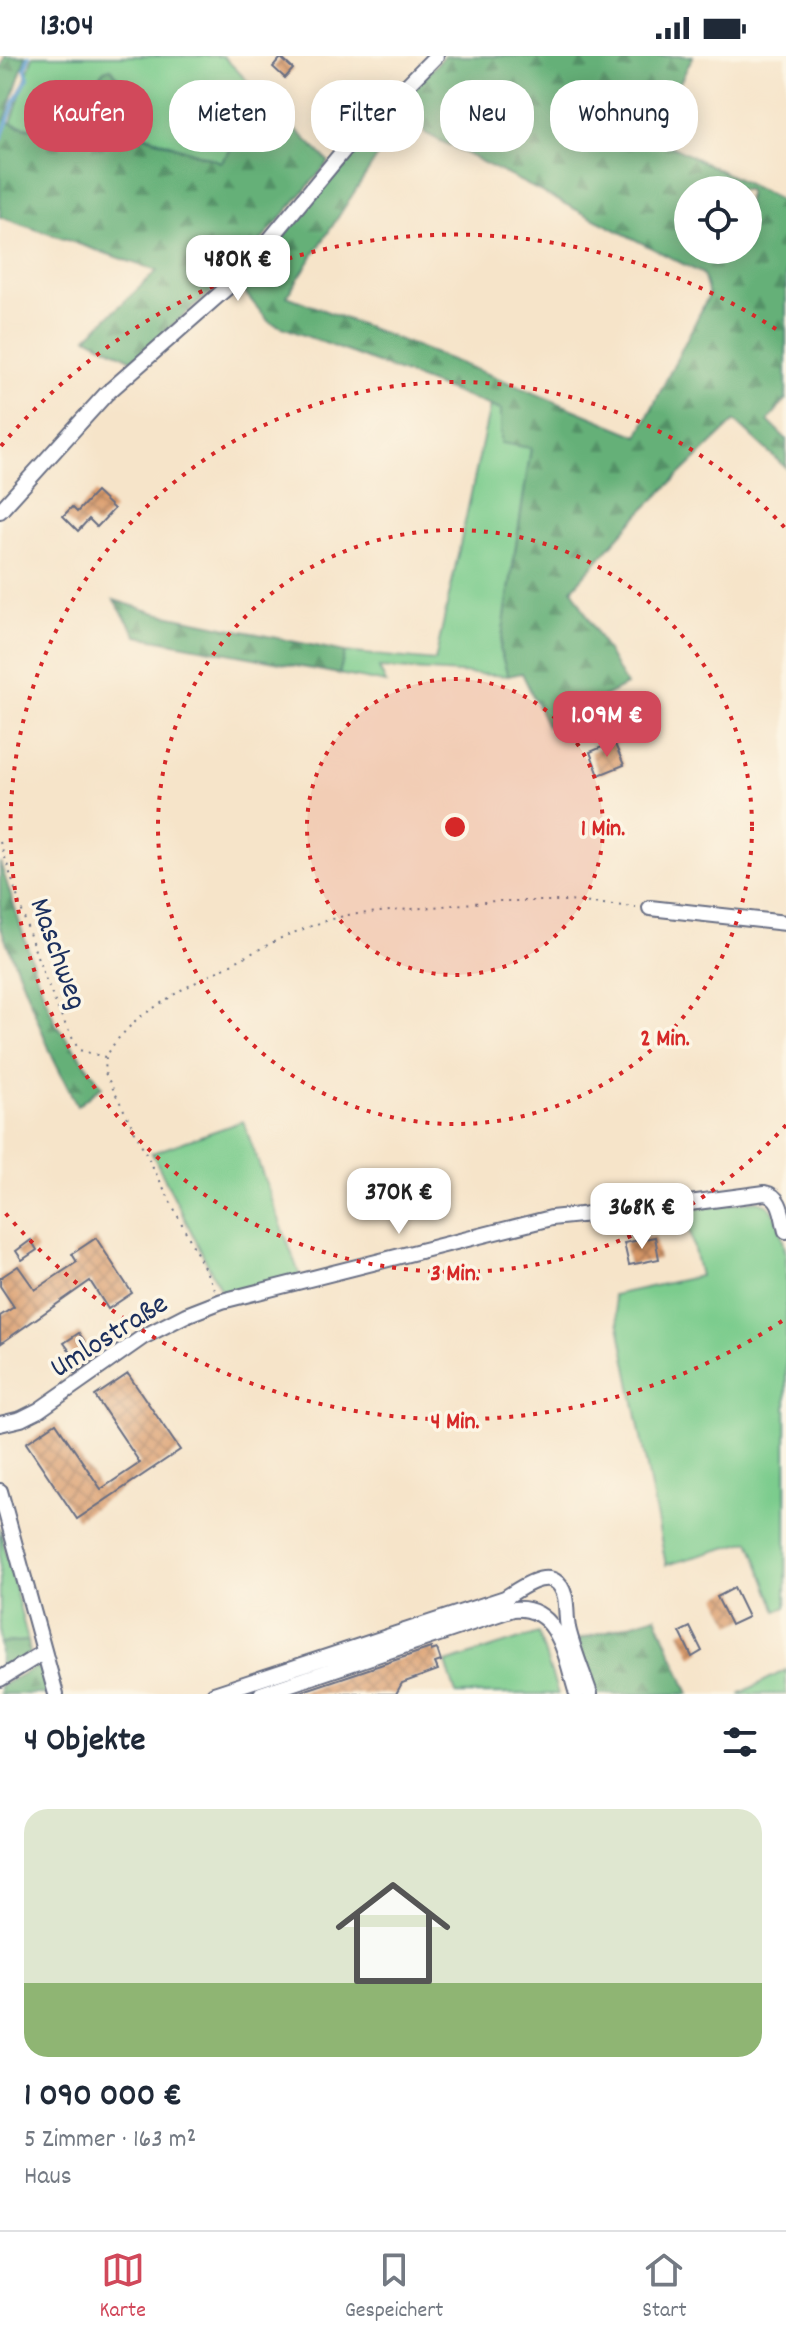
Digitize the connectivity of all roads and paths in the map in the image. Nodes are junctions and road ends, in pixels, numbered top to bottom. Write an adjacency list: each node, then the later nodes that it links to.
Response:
1 (436, 56): 2 (street)
2 (0, 511)
3 (0, 842): 6 (path, Maschweg)
4 (650, 908): 5 (street); 6 (path)
5 (786, 923)
6 (106, 1057): 9 (path)
7 (780, 1193): 8 (street, Umlostraße); 9 (street, Umlostraße)
8 (786, 1231)
9 (222, 1301): 10 (street, Umlostraße)
10 (0, 1424)
11 (0, 1491): 12 (street)
12 (44, 1652): 13 (street); 14 (street)
13 (0, 1679)
14 (56, 1694)
15 (214, 1694): 18 (street)
16 (261, 1694): 17 (street)
17 (577, 1694)
18 (590, 1694)

